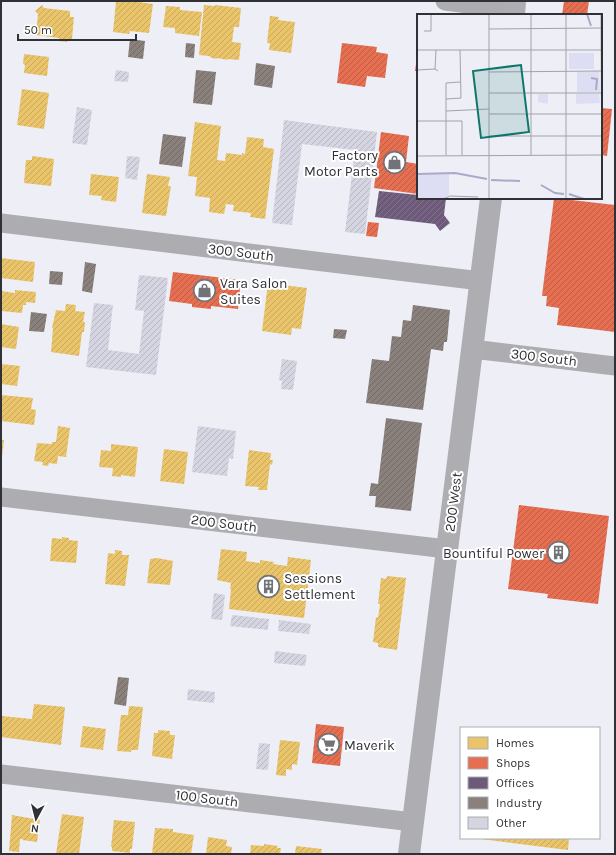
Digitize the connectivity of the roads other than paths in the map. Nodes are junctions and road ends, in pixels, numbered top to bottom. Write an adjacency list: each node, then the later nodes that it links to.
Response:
1 (444, 1): 2 (street)
2 (515, 9)
3 (491, 199): 5 (main road, 200 West)
4 (1, 223): 5 (street, 300 South)
5 (481, 280): 6 (main road, 200 West)
6 (472, 349): 7 (street, 300 South); 9 (main road, 200 West)
7 (615, 366)
8 (1, 497): 9 (street, 200 South)
9 (447, 549): 11 (main road, 200 West)
10 (1, 774): 11 (street, 100 South)
11 (413, 822): 12 (main road, 200 West)
12 (409, 854)

